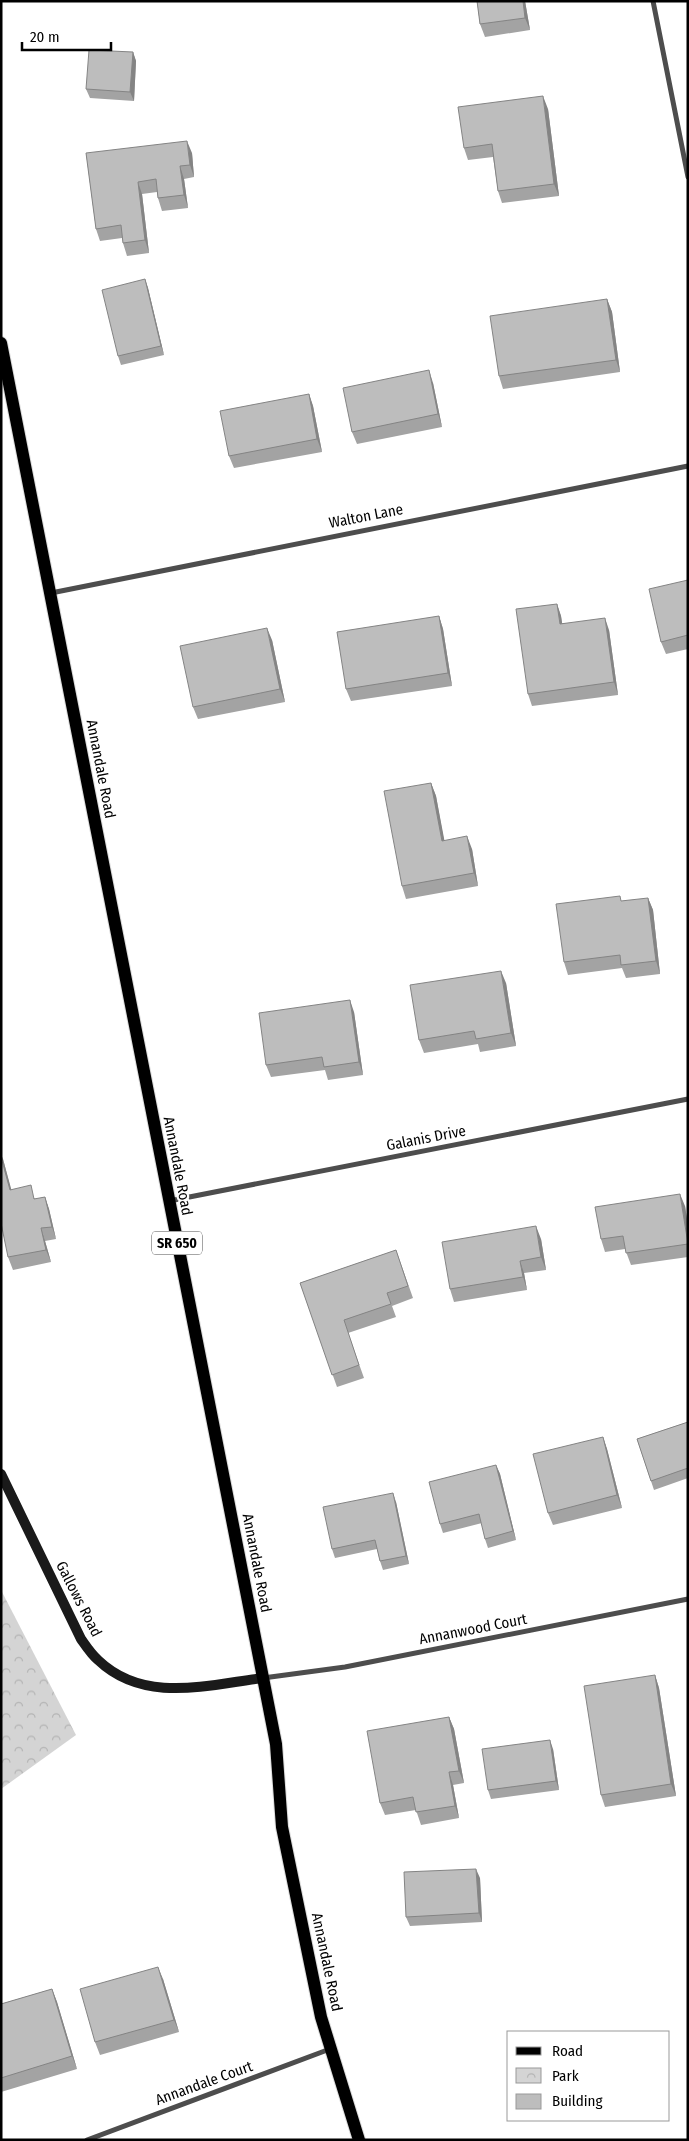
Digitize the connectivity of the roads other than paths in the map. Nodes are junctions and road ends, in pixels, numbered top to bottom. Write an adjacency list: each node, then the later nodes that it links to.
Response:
1 (653, 1): 2 (street)
2 (688, 177)
3 (1, 343): 5 (main road, Annandale Road / SR 650)
4 (688, 466): 5 (street, Walton Lane)
5 (50, 593): 7 (main road, Annandale Road / SR 650)
6 (688, 1099): 7 (street, Galanis Drive)
7 (169, 1201): 10 (main road, Annandale Road / SR 650)
8 (1, 1474): 10 (main road, Gallows Road)
9 (688, 1599): 10 (street, Annanwood Court)
10 (263, 1678): 11 (main road, Annandale Road / SR 650)
11 (331, 2049): 12 (street, Annandale Court); 13 (main road, Annandale Road / SR 650)
12 (87, 2140)
13 (359, 2140)

